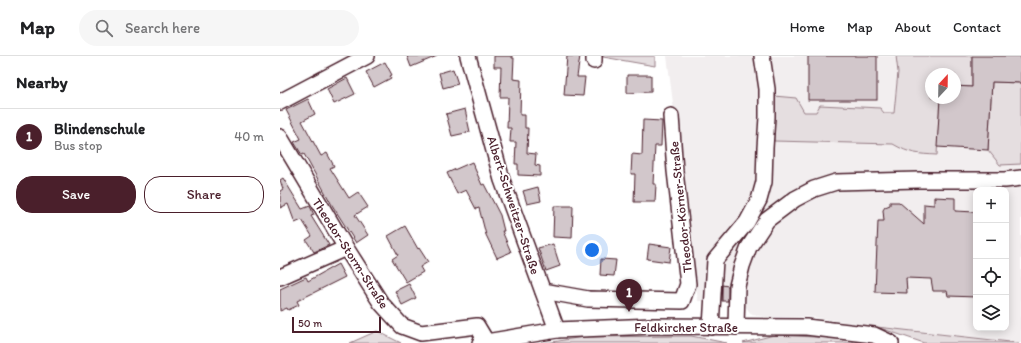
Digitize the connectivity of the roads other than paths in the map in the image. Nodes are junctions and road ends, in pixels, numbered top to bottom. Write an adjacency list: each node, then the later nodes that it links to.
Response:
1 (468, 56): 10 (street, Albert-Schweitzer-Straße)
2 (762, 56): 11 (street)
3 (365, 57): 4 (street)
4 (280, 102)
5 (671, 116): 10 (street, Theodor-Körner-Straße)
6 (280, 137): 8 (street, Theodor-Storm-Straße)
7 (1021, 178): 12 (street)
8 (346, 248): 9 (street); 16 (street, Theodor-Storm-Straße)
9 (280, 278)
10 (543, 291): 15 (street, Albert-Schweitzer-Straße)
11 (712, 306): 12 (street); 13 (street)
12 (737, 307): 14 (street)
13 (710, 326): 14 (street, Feldkircher Straße); 15 (street, Feldkircher Straße)
14 (736, 327): 17 (street, Feldkircher Straße)
15 (557, 330): 16 (street, Feldkircher Straße)
16 (483, 342)
17 (891, 343)

